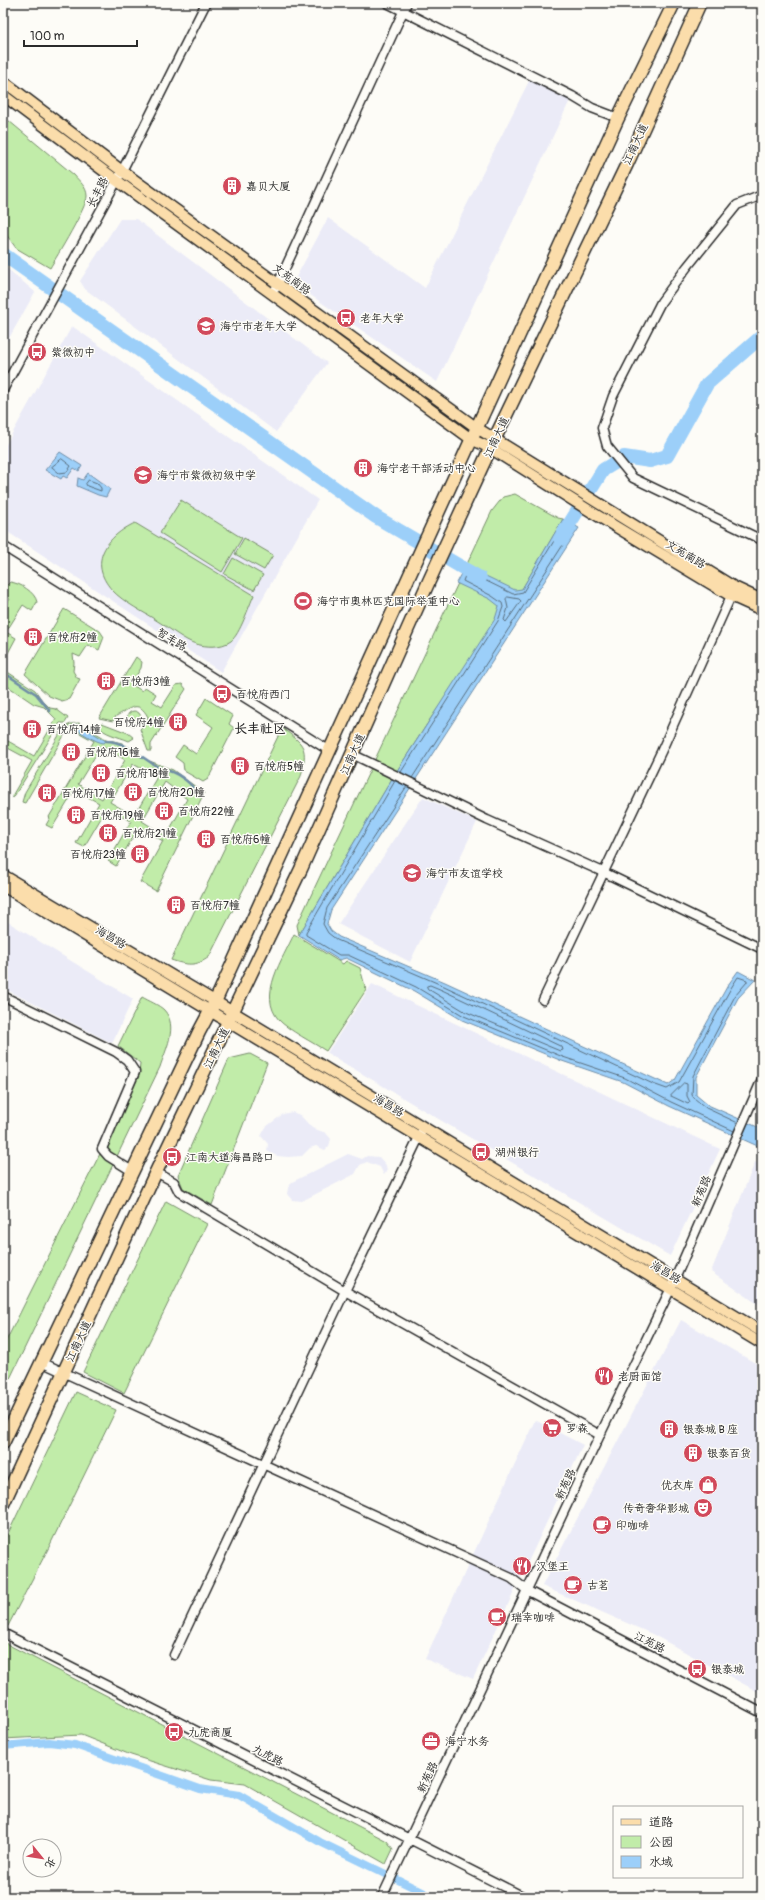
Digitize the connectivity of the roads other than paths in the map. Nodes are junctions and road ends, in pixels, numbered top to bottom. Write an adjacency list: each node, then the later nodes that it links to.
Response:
1 (206, 3): 9 (street, 长丰路)
2 (387, 3): 5 (street)
3 (674, 3): 8 (highway, 江南大道)
4 (700, 3): 17 (highway, 江南大道)
5 (405, 7): 8 (street); 12 (street)
6 (3, 81): 9 (main road, 文苑南路)
7 (3, 95): 10 (main road, 文苑南路)
8 (618, 118): 15 (highway, 江南大道)
9 (122, 171): 10 (street, 长丰路); 12 (main road, 文苑南路)
10 (116, 180): 13 (main road, 文苑南路); 14 (street, 长丰路)
11 (762, 195): 18 (street)
12 (278, 284): 13 (street); 15 (main road, 文苑南路)
13 (273, 294): 16 (main road, 文苑南路)
14 (3, 390)
15 (477, 428): 16 (highway, 江南大道); 17 (main road, 文苑南路)
16 (472, 439): 17 (main road, 文苑南路); 23 (highway, 江南大道)
17 (493, 443): 20 (main road, 文苑南路); 21 (main road, 文苑南路); 24 (highway, 江南大道)
18 (762, 540)
19 (3, 546): 23 (street, 智丰路)
20 (731, 596): 22 (main road, 文苑南路); 25 (street)
21 (762, 600)
22 (762, 610)
23 (330, 751): 31 (highway, 江南大道)
24 (352, 754): 25 (street); 32 (highway, 江南大道)
25 (603, 872): 28 (street); 30 (street)
26 (3, 876): 31 (main road, 海昌路)
27 (3, 886): 31 (main road, 海昌路)
28 (762, 950)
29 (3, 996): 36 (street)
30 (543, 1000)
31 (212, 1006): 32 (main road, 海昌路); 36 (highway, 江南大道)
32 (231, 1017): 34 (main road, 海昌路); 35 (main road, 海昌路); 37 (highway, 江南大道)
33 (762, 1079): 38 (street, 新苑路)
34 (423, 1128): 35 (street); 38 (main road, 海昌路)
35 (419, 1137): 38 (main road, 海昌路); 39 (street)
36 (132, 1171): 42 (highway, 江南大道)
37 (156, 1172): 39 (street); 43 (highway, 江南大道)
38 (673, 1284): 40 (main road, 海昌路); 41 (main road, 海昌路); 44 (street, 新苑路)
39 (344, 1291): 44 (street); 46 (street)
40 (762, 1332)
41 (762, 1344)
42 (41, 1362): 43 (street, 江苑路); 45 (highway, 江南大道)
43 (64, 1372): 46 (street, 江苑路); 47 (highway, 江南大道)
44 (600, 1435): 48 (street, 新苑路)
45 (3, 1443)
46 (263, 1464): 48 (street, 江苑路); 50 (street)
47 (3, 1504)
48 (528, 1591): 51 (street, 江苑路); 52 (street, 新苑路)
49 (3, 1633): 52 (street, 九虎路)
50 (174, 1655)
51 (762, 1713)
52 (410, 1839): 53 (street, 新苑路); 54 (street, 九虎路)
53 (383, 1894)
54 (524, 1897)

